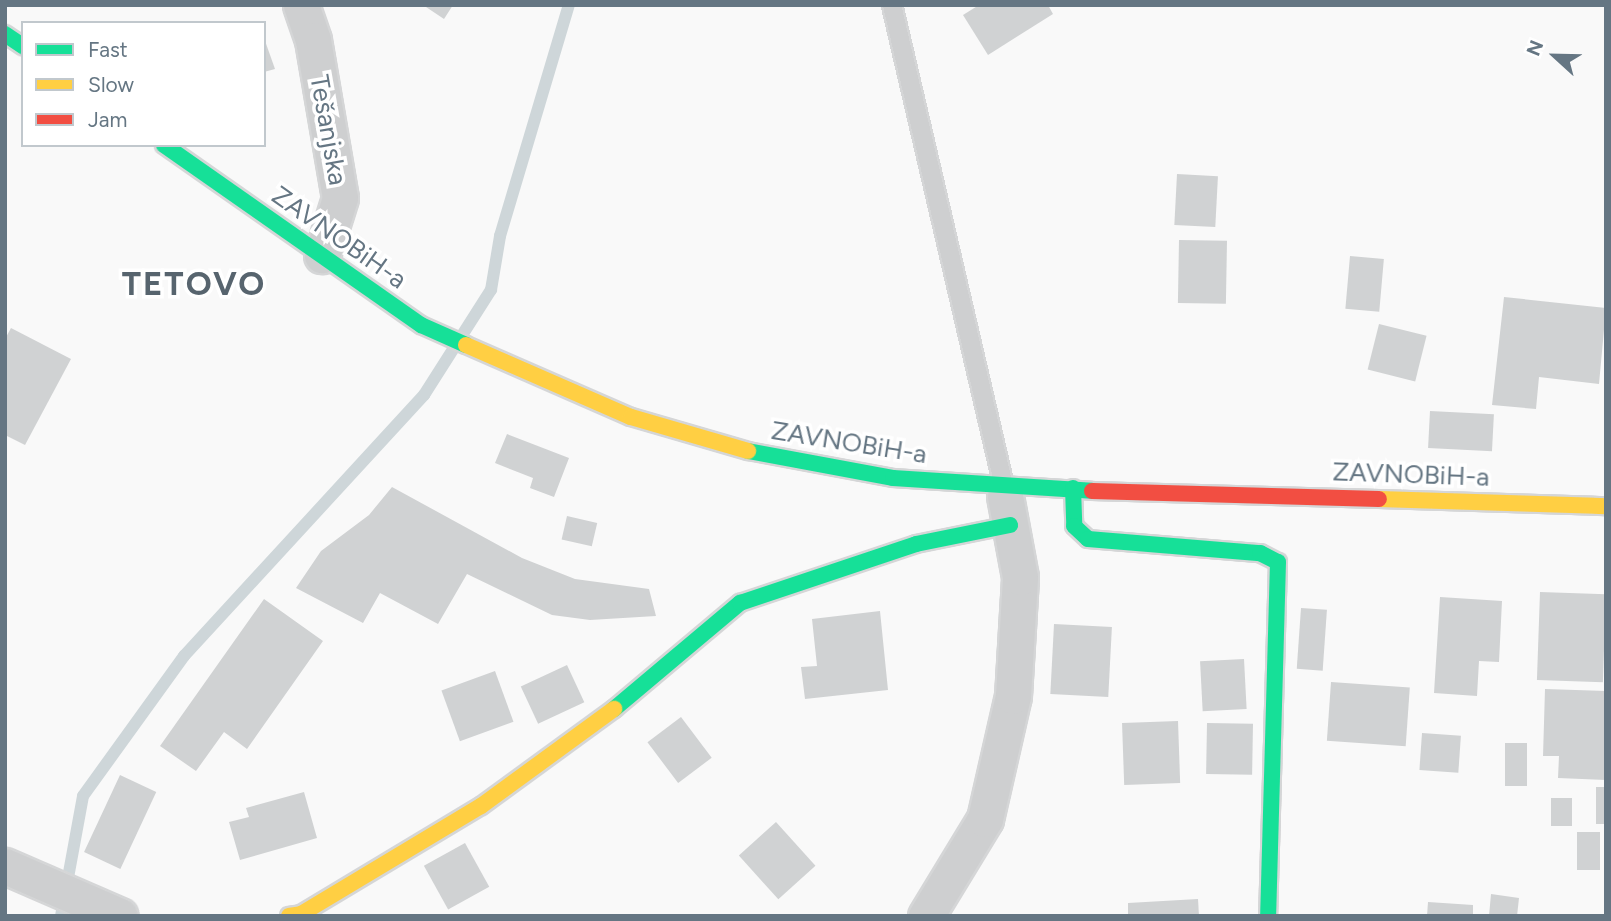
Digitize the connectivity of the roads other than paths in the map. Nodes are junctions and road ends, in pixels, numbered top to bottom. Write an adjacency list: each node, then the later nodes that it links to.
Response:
1 (301, 5): 6 (street, Tešanjska)
2 (892, 5): 7 (lane)
3 (5, 34): 4 (main road)
4 (21, 45)
5 (167, 147): 6 (main road, ZAVNOBiH-a)
6 (322, 255): 7 (main road, ZAVNOBiH-a)
7 (1004, 488): 8 (main road, ZAVNOBiH-a); 10 (street)
8 (1073, 488): 9 (main road, ZAVNOBiH-a); 15 (main road)
9 (1606, 506)
10 (1010, 524): 13 (main road); 14 (street)
11 (5, 866): 12 (street)
12 (105, 910)
13 (289, 916)
14 (926, 916)
15 (1268, 916)

